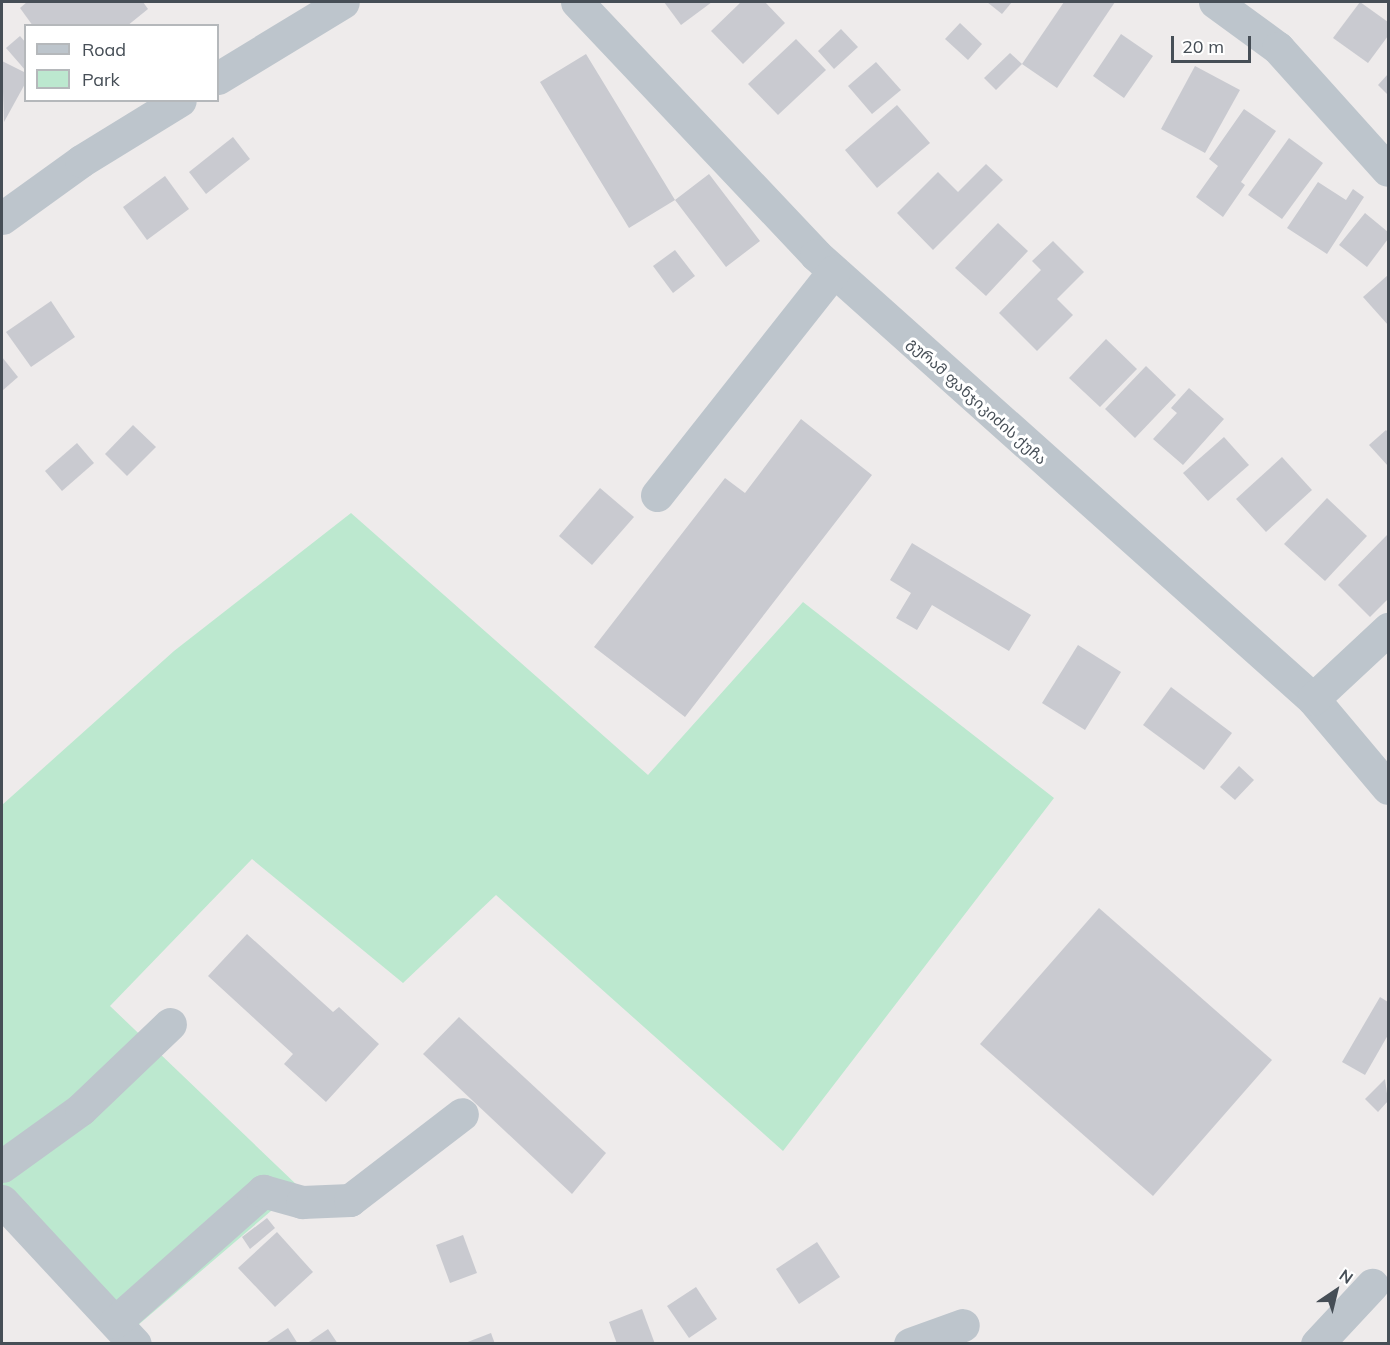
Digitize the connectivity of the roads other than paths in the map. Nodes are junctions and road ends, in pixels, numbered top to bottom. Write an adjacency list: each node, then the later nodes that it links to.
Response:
1 (343, 2): 4 (street)
2 (577, 2): 8 (street, გურამ ფანჯიკიძის ქუჩა)
3 (1215, 2): 6 (street)
4 (219, 77)
5 (177, 102): 7 (street)
6 (1389, 170)
7 (2, 218)
8 (834, 271): 9 (street); 11 (street, გურამ ფანჯიკიძის ქუჩა)
9 (657, 495)
10 (1389, 629): 11 (street)
11 (1313, 699): 12 (street, გურამ ფანჯიკიძის ქუჩა)
12 (1389, 788)
13 (170, 1024): 15 (street)
14 (462, 1114): 19 (street)
15 (2, 1166)
16 (2, 1201): 19 (street)
17 (1372, 1285): 21 (street)
18 (963, 1325): 20 (street)
19 (125, 1333)
20 (910, 1344)
21 (1317, 1344)

